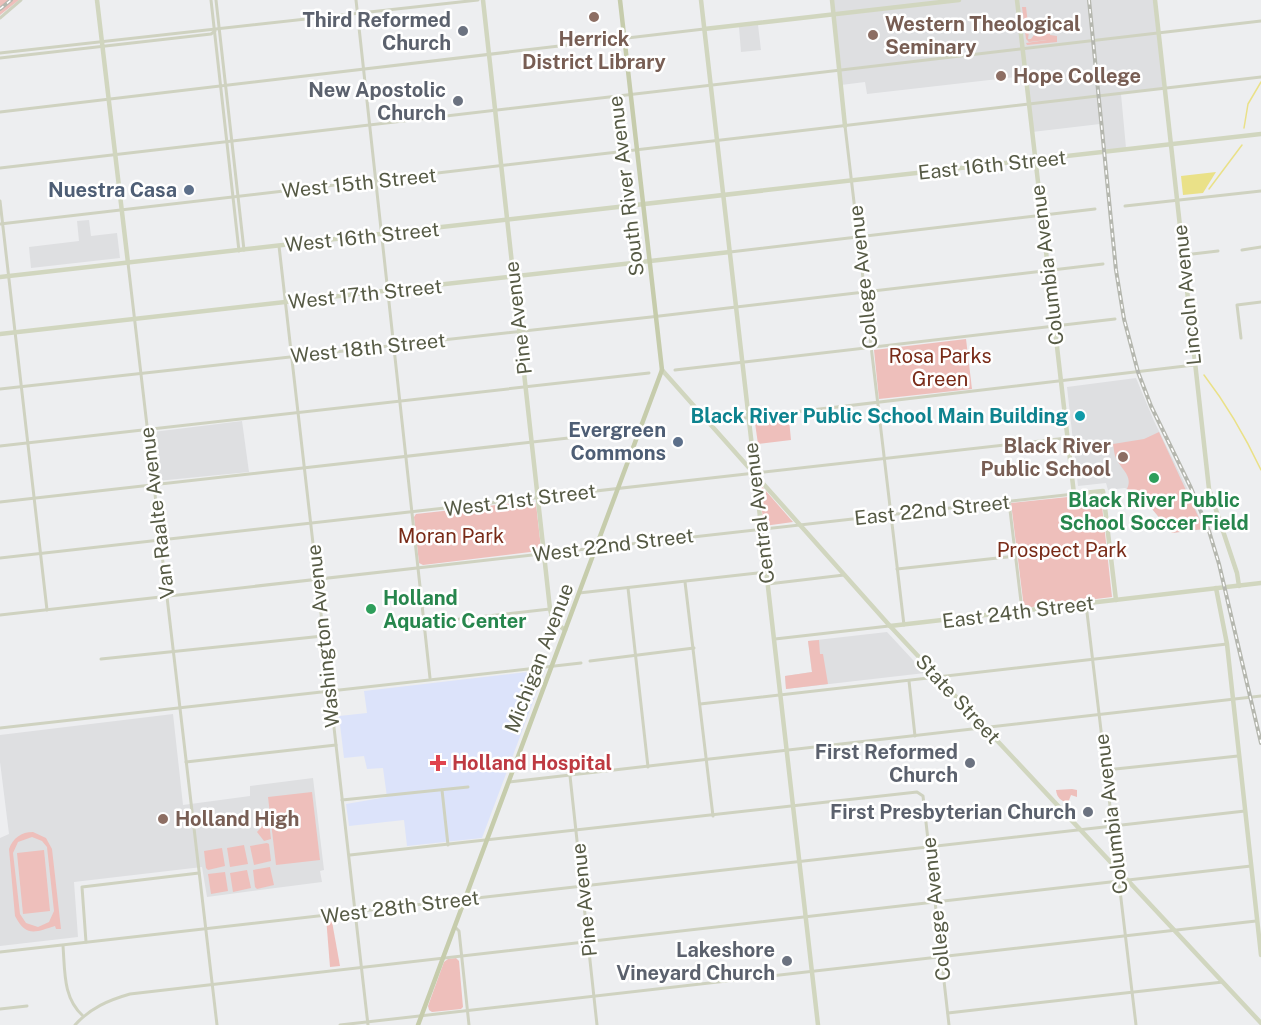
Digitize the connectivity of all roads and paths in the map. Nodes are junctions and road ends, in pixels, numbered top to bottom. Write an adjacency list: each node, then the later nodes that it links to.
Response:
1 (21, 0): 15 (street)
2 (97, 0): 22 (street, Van Raalte Avenue)
3 (211, 0): 18 (street)
4 (216, 0): 19 (street)
5 (356, 0): 13 (street)
6 (481, 0): 13 (street); 25 (street, Pine Avenue)
7 (620, 0): 21 (main road, South River Avenue)
8 (701, 0): 17 (street, Central Avenue)
9 (832, 0): 14 (street, College Avenue)
10 (958, 0): 14 (street)
11 (1017, 0): 23 (street, Columbia Avenue)
12 (1155, 0): 20 (street, Lincoln Avenue)
13 (357, 14): 19 (street); 27 (street)
14 (833, 15): 17 (street); 28 (street, College Avenue)
15 (0, 18)
16 (1261, 21): 20 (street)
17 (704, 29): 21 (street); 31 (street, Central Avenue)
18 (215, 30): 19 (street); 22 (street); 32 (street)
19 (220, 30): 30 (street)
20 (1159, 33): 23 (street); 33 (street, Lincoln Avenue)
21 (625, 39): 25 (street); 34 (main road, South River Avenue)
22 (102, 44): 24 (street); 26 (street); 35 (street, Van Raalte Avenue)
23 (1022, 49): 28 (street); 36 (street, Columbia Avenue)
24 (0, 53)
25 (488, 55): 27 (street); 37 (street, Pine Avenue)
26 (0, 58)
27 (363, 69): 30 (street); 39 (street)
28 (839, 70): 31 (street); 40 (street, College Avenue)
29 (1261, 77): 33 (street, West 15th Street)
30 (226, 85): 32 (street); 43 (street)
31 (711, 85): 34 (street); 42 (street, Central Avenue)
32 (221, 86): 35 (street); 44 (street)
33 (1165, 88): 36 (street, West 15th Street); 45 (street, Lincoln Avenue)
34 (631, 94): 37 (street); 46 (main road, South River Avenue)
35 (109, 99): 38 (street); 47 (street, Van Raalte Avenue)
36 (1029, 104): 40 (street, West 15th Street); 48 (street, Columbia Avenue)
37 (495, 110): 39 (street); 49 (street, Pine Avenue)
38 (0, 112)
39 (369, 125): 43 (street); 51 (street)
40 (845, 126): 42 (street, West 15th Street); 52 (street, College Avenue)
41 (1261, 134): 45 (street, East 16th Street)
42 (718, 140): 46 (street, West 15th Street); 55 (street, Central Avenue)
43 (232, 141): 44 (street); 54 (street)
44 (227, 142): 47 (street); 56 (street)
45 (1172, 145): 48 (street, East 16th Street); 58 (street, Lincoln Avenue)
46 (637, 150): 49 (street, West 15th Street); 59 (main road, South River Avenue)
47 (115, 155): 50 (street); 62 (street, Van Raalte Avenue)
48 (1035, 161): 52 (street, East 16th Street); 63 (street, Columbia Avenue)
49 (501, 166): 51 (street, West 15th Street); 64 (street, Pine Avenue)
50 (0, 168)
51 (375, 181): 54 (street, West 15th Street); 66 (street)
52 (852, 181): 55 (street, East 16th Street); 67 (street, College Avenue)
53 (1261, 191): 58 (street)
54 (238, 196): 56 (street, West 15th Street); 70 (street)
55 (724, 196): 59 (street, West 16th Street); 73 (street, Central Avenue)
56 (234, 197): 62 (street, West 15th Street); 70 (street)
57 (0, 201): 65 (street)
58 (1178, 201): 60 (street); 74 (street, Lincoln Avenue)
59 (643, 205): 64 (street, West 16th Street); 75 (main road, South River Avenue)
60 (1125, 207)
61 (1095, 209): 63 (street)
62 (121, 210): 65 (street, West 15th Street); 76 (street, Van Raalte Avenue)
63 (1041, 216): 67 (street); 78 (street, Columbia Avenue)
64 (507, 220): 66 (street, West 16th Street); 81 (street, Pine Avenue)
65 (1, 224): 79 (street)
66 (380, 235): 68 (street, West 16th Street); 82 (street)
67 (858, 236): 73 (street); 83 (street, College Avenue)
68 (279, 246): 70 (street, West 16th Street); 85 (street, Washington Avenue)
69 (1261, 247): 71 (street)
70 (242, 250): 76 (street, West 16th Street)
71 (1242, 250)
72 (1218, 251): 74 (street)
73 (730, 252): 75 (street, West 17th Street); 86 (street, Central Avenue)
74 (1183, 255): 99 (street, Lincoln Avenue)
75 (650, 262): 81 (street, West 17th Street); 87 (main road, South River Avenue)
76 (128, 263): 79 (street, West 16th Street); 88 (street, Van Raalte Avenue)
77 (1103, 264): 78 (street, West 18th Street)
78 (1048, 272): 83 (street, West 18th Street); 90 (street, Columbia Avenue)
79 (9, 276): 80 (street, West 16th Street); 91 (street)
80 (0, 277)
81 (514, 277): 82 (street, West 17th Street); 92 (street, Pine Avenue)
82 (388, 292): 85 (street, West 17th Street); 95 (street)
83 (865, 292): 86 (street, West 18th Street); 96 (street, College Avenue)
84 (1261, 302): 94 (street)
85 (285, 303): 88 (street, West 17th Street); 97 (street, Washington Avenue)
86 (737, 307): 87 (street, West 18th Street); 98 (street, Central Avenue)
87 (657, 316): 92 (street, West 18th Street); 100 (main road, South River Avenue)
88 (134, 318): 91 (street, West 17th Street); 103 (street, Van Raalte Avenue)
89 (1115, 319): 90 (street)
90 (1054, 326): 96 (street); 104 (street, Columbia Avenue)
91 (15, 332): 93 (street, West 17th Street); 106 (street)
92 (520, 332): 95 (street, West 18th Street); 105 (street, Pine Avenue)
93 (0, 334)
94 (1241, 338)
95 (393, 345): 97 (street, West 18th Street); 108 (street)
96 (871, 348): 98 (street); 109 (street, College Avenue)
97 (291, 357): 103 (street, West 18th Street); 110 (street, Washington Avenue)
98 (743, 363): 101 (street); 111 (street, Central Avenue)
99 (1194, 365): 104 (street); 149 (street, Lincoln Avenue)
100 (662, 370): 112 (street, State Street); 114 (main road, Michigan Avenue)
101 (675, 370)
102 (649, 373): 105 (street)
103 (141, 374): 106 (street, West 18th Street); 113 (street, Van Raalte Avenue)
104 (1060, 381): 109 (street); 115 (street, Columbia Avenue)
105 (526, 386): 108 (street); 117 (street, Pine Avenue)
106 (22, 387): 107 (street, West 18th Street); 116 (street)
107 (0, 389)
108 (400, 402): 110 (street); 119 (street)
109 (877, 404): 111 (street); 120 (street, College Avenue)
110 (297, 413): 113 (street); 121 (street, Washington Avenue)
111 (748, 418): 112 (street); 122 (street, Central Avenue)
112 (709, 423): 122 (street, State Street)
113 (147, 430): 116 (street); 123 (street, Van Raalte Avenue)
114 (640, 430): 117 (street); 124 (main road, Michigan Avenue)
115 (1067, 438): 120 (street, West 21st Street); 125 (street, Columbia Avenue)
116 (28, 443): 118 (street); 126 (street)
117 (532, 443): 119 (street); 127 (street, Pine Avenue)
118 (0, 446)
119 (406, 457): 121 (street); 130 (street)
120 (883, 459): 122 (street, West 21st Street); 131 (street, College Avenue)
121 (304, 469): 123 (street); 132 (street, Washington Avenue)
122 (754, 474): 124 (street, West 21st Street); 133 (street, State Street); 134 (street, Central Avenue)
123 (154, 486): 126 (street); 135 (street, Van Raalte Avenue)
124 (618, 488): 127 (street, West 21st Street); 136 (main road, Michigan Avenue)
125 (1074, 494): 129 (street, East 22nd Street); 154 (street, East 22nd Street)
126 (34, 498): 128 (street); 137 (street)
127 (538, 498): 130 (street, West 21st Street); 138 (street, Pine Avenue)
128 (0, 502)
129 (1009, 502): 131 (street, East 22nd Street); 139 (street)
130 (412, 513): 132 (street, West 21st Street); 141 (street)
131 (890, 515): 133 (street, East 22nd Street); 142 (street, College Avenue)
132 (311, 524): 135 (street, West 21st Street); 145 (street, Washington Avenue)
133 (798, 524): 134 (street, East 22nd Street); 144 (street, State Street)
134 (761, 528): 136 (street, West 22nd Street); 143 (street, Central Avenue)
135 (160, 540): 137 (street, West 21st Street); 153 (street, Van Raalte Avenue)
136 (597, 548): 138 (street, West 22nd Street); 152 (main road, Michigan Avenue)
137 (41, 554): 140 (street, West 21st Street); 157 (street)
138 (544, 554): 141 (street, West 22nd Street); 156 (street, Pine Avenue)
139 (1016, 556): 142 (street); 158 (street)
140 (0, 558)
141 (417, 567): 145 (street, West 22nd Street); 160 (street)
142 (897, 569): 161 (street, College Avenue)
143 (767, 572): 146 (street); 148 (street, Central Avenue)
144 (844, 575): 148 (street); 162 (street, State Street)
145 (317, 579): 153 (street, West 22nd Street); 164 (street, Washington Avenue)
146 (686, 582): 150 (street); 167 (street)
147 (1261, 583): 149 (street, East 24th Street)
148 (768, 584): 165 (street, Central Avenue)
149 (1239, 586): 151 (street, East 24th Street)
150 (628, 588): 152 (street); 169 (street)
151 (1216, 588): 154 (street, East 24th Street); 166 (street)
152 (579, 593): 163 (main road, Michigan Avenue)
153 (167, 596): 157 (street, West 22nd Street); 168 (street, Van Raalte Avenue)
154 (1116, 600): 155 (street, East 24th Street)
155 (1086, 604): 158 (street, East 24th Street); 171 (street, Columbia Avenue)
156 (549, 609): 160 (street); 163 (street)
157 (47, 610): 159 (street, West 22nd Street)
158 (1022, 612): 161 (street, East 24th Street)
159 (0, 615)
160 (424, 623): 176 (street)
161 (903, 625): 162 (street, East 24th Street)
162 (890, 626): 165 (street, East 24th Street); 175 (street, State Street)
163 (565, 630): 174 (main road, Michigan Avenue)
164 (323, 636): 168 (street); 178 (street, Washington Avenue)
165 (775, 639): 179 (street, Central Avenue)
166 (1227, 644): 171 (street); 181 (street)
167 (694, 648): 169 (street); 182 (street)
168 (173, 651): 170 (street); 183 (street, Van Raalte Avenue)
169 (636, 655): 172 (street); 193 (street)
170 (101, 659)
171 (1092, 659): 175 (street); 184 (street, Columbia Avenue)
172 (590, 662)
173 (581, 663): 174 (street)
174 (552, 665): 176 (street); 196 (main road, Michigan Avenue)
175 (937, 677): 177 (street); 186 (street, State Street)
176 (430, 678): 178 (street)
177 (909, 680): 179 (street); 187 (street)
178 (329, 690): 183 (street); 188 (street, Washington Avenue)
179 (782, 695): 182 (street); 189 (street, Central Avenue)
180 (1261, 696): 181 (street)
181 (1234, 700): 184 (street); 190 (street)
182 (700, 704): 191 (street)
183 (180, 707): 185 (street); 192 (street, Van Raalte Avenue)
184 (1100, 714): 186 (street); 194 (street, Columbia Avenue)
185 (0, 728)
186 (984, 728): 187 (street); 204 (street, State Street)
187 (915, 736): 189 (street)
188 (336, 745): 192 (street); 199 (street, Washington Avenue)
189 (788, 751): 191 (street); 200 (street, Central Avenue)
190 (1239, 756): 194 (street); 201 (street)
191 (706, 760): 193 (street); 202 (street)
192 (186, 762): 213 (street, Van Raalte Avenue)
193 (648, 767): 195 (street)
194 (1106, 770): 203 (street, Columbia Avenue)
195 (570, 776): 196 (street); 205 (street, Pine Avenue)
196 (509, 782): 206 (main road, Michigan Avenue)
197 (468, 787): 198 (street)
198 (442, 790): 199 (street); 207 (street)
199 (342, 800): 209 (street, Washington Avenue)
200 (794, 806): 202 (street); 208 (street, College Avenue); 210 (street, Central Avenue)
201 (1245, 811): 203 (street, West 28th Street); 211 (street)
202 (713, 816): 205 (street)
203 (1112, 826): 204 (street, West 28th Street); 212 (street, Columbia Avenue)
204 (1078, 829): 208 (street, West 28th Street); 212 (street, State Street)
205 (576, 831): 206 (street); 216 (street, Pine Avenue)
206 (486, 840): 207 (street); 217 (main road, Michigan Avenue)
207 (448, 845): 209 (street)
208 (928, 846): 210 (street, West 28th Street); 218 (street, College Avenue)
209 (350, 855): 219 (street, Washington Avenue)
210 (800, 862): 216 (street, West 28th Street); 220 (street, Central Avenue)
211 (1251, 866): 215 (street); 221 (street)
212 (1117, 869): 214 (street, Columbia Avenue); 215 (street, State Street)
213 (199, 873): 223 (street, Van Raalte Avenue); 227 (street)
214 (1119, 882): 215 (street); 218 (street); 225 (street, Columbia Avenue)
215 (1128, 882): 224 (street, State Street)
216 (582, 885): 217 (street, West 28th Street); 226 (street, Pine Avenue)
217 (465, 899): 219 (street, West 28th Street); 222 (main road, Michigan Avenue)
218 (935, 902): 220 (street); 232 (street, College Avenue)
219 (355, 912): 223 (street, West 28th Street); 234 (street, Washington Avenue)
220 (806, 917): 226 (street); 235 (street, Central Avenue)
221 (1257, 921): 224 (street); 230 (street)
222 (455, 927): 231 (street); 233 (main road, Michigan Avenue)
223 (205, 929): 227 (street, West 28th Street); 237 (street, Van Raalte Avenue)
224 (1174, 931): 225 (street); 236 (street, State Street)
225 (1126, 937): 232 (street); 238 (street, Columbia Avenue)
226 (588, 941): 231 (street); 239 (street, Pine Avenue)
227 (86, 942): 228 (street, West 28th Street)
228 (63, 945): 229 (street, West 28th Street); 244 (street)
229 (0, 952)
230 (1261, 955)
231 (461, 956): 233 (street); 242 (street)
232 (941, 957): 235 (street); 243 (street, College Avenue)
233 (442, 958): 234 (street); 245 (main road, Michigan Avenue)
234 (361, 968): 237 (street); 246 (street, Washington Avenue)
235 (813, 972): 239 (street); 254 (street, Central Avenue)
236 (1223, 982): 238 (street); 247 (street, State Street)
237 (212, 984): 244 (street); 249 (street, Van Raalte Avenue)
238 (1132, 992): 243 (street); 256 (street, Columbia Avenue)
239 (594, 997): 242 (street); 253 (street, Pine Avenue)
240 (27, 1006): 241 (street)
241 (0, 1009)
242 (468, 1011): 245 (street); 252 (street)
243 (948, 1013): 255 (street, College Avenue)
244 (83, 1016): 248 (street)
245 (422, 1016): 246 (street); 251 (main road, Michigan Avenue)
246 (368, 1023): 250 (street)
247 (1261, 1023)
248 (75, 1025)
249 (217, 1025)
250 (340, 1025)
251 (418, 1025)
252 (469, 1025)
253 (597, 1025)
254 (818, 1025)
255 (949, 1025)
256 (1136, 1025)

